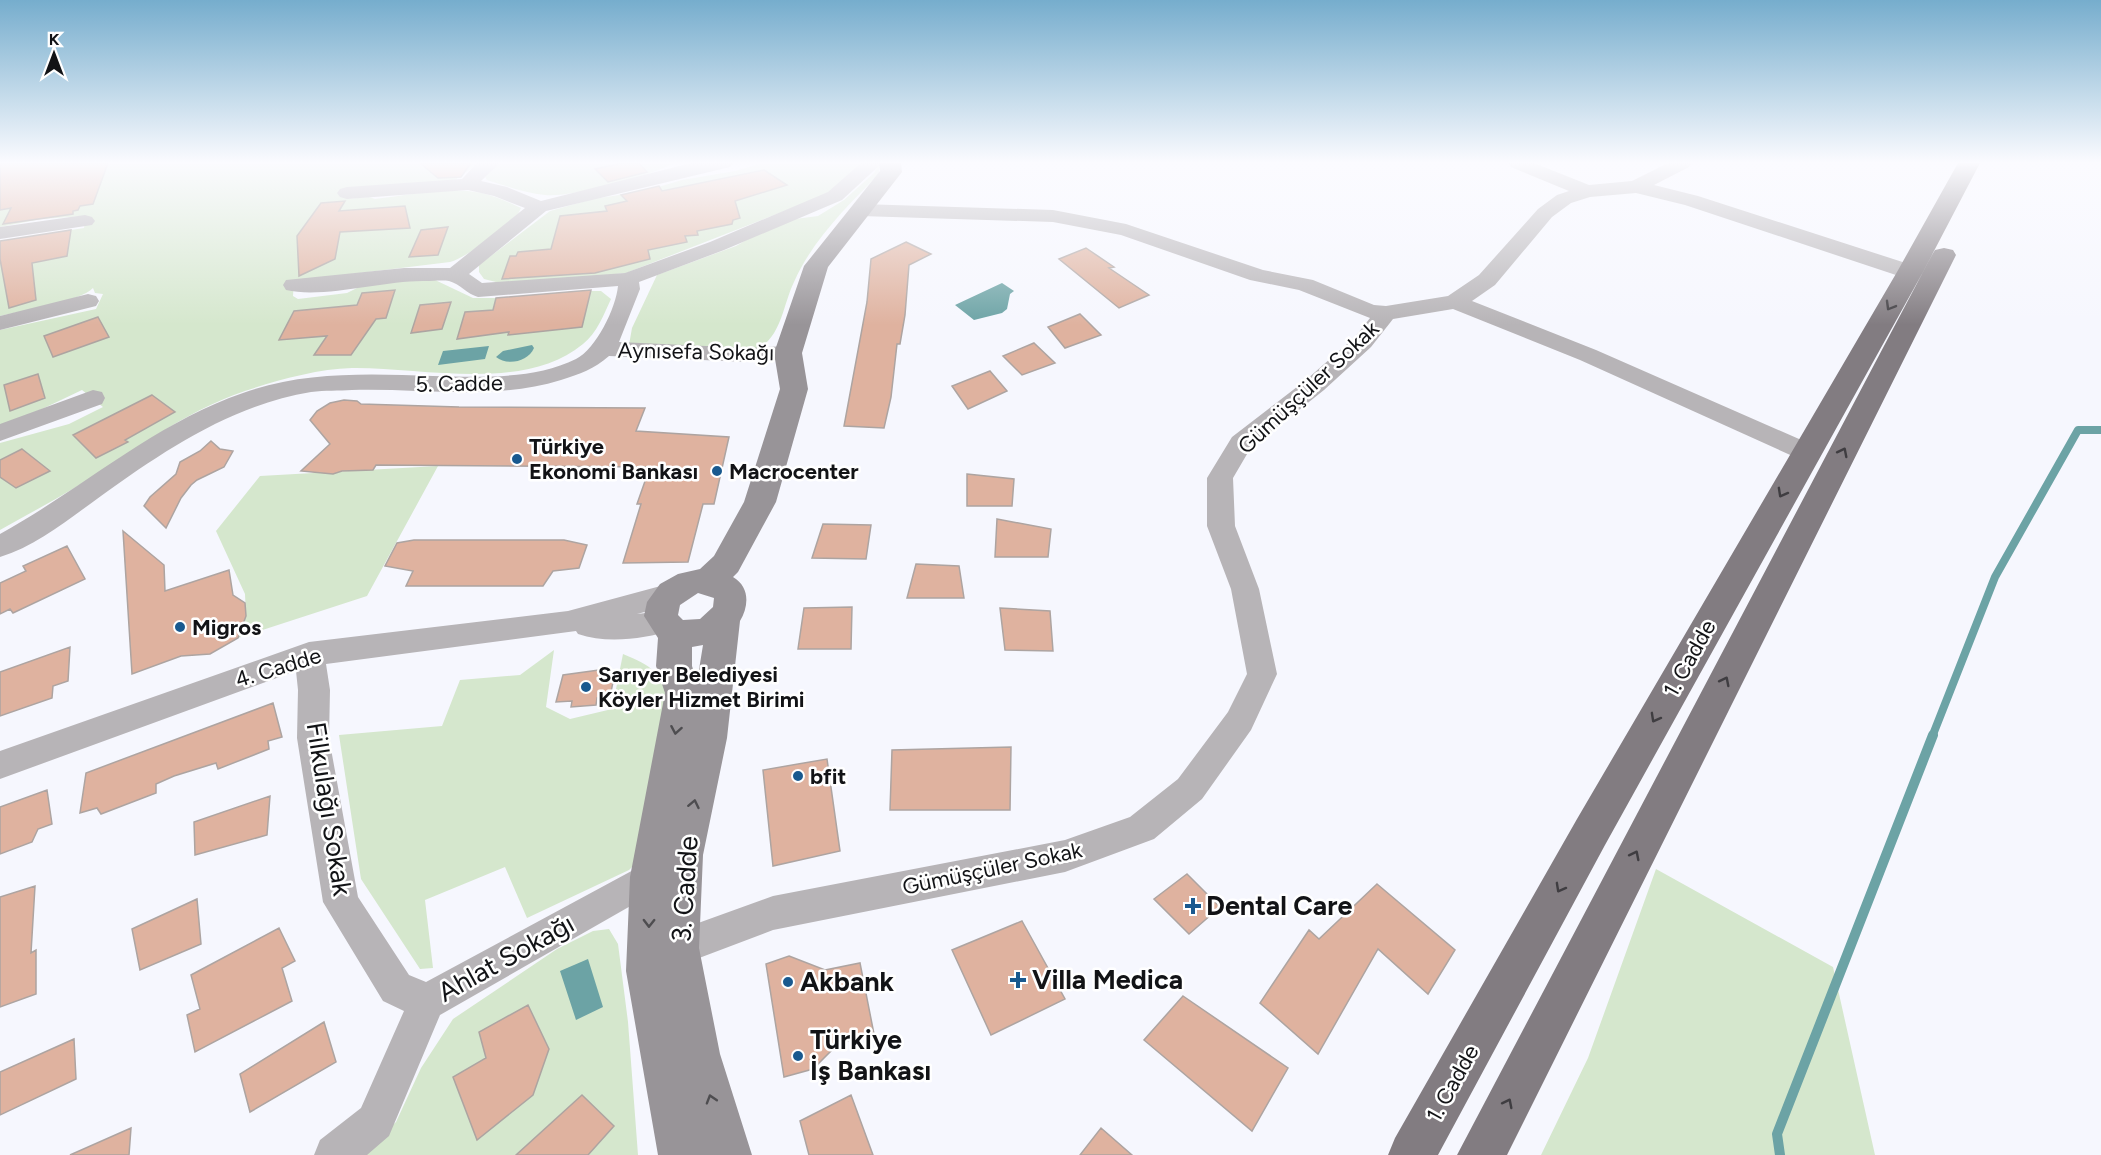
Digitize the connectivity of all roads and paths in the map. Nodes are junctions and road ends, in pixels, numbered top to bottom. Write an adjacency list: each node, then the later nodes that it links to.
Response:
1 (527, 217): 12 (street)
2 (786, 217): 13 (street)
3 (855, 217): 20 (main road, 3. Cadde)
4 (1058, 217): 17 (street)
5 (1542, 217): 16 (street)
6 (1742, 217): 11 (street)
7 (1940, 217): 11 (main road, 1. Cadde)
8 (1963, 217): 36 (main road, 1. Cadde, one-way to 8)
9 (85, 221): 10 (street)
10 (0, 233)
11 (1910, 272): 23 (main road, 1. Cadde, one-way to 23)
12 (455, 275): 13 (street); 14 (street)
13 (628, 279): 19 (street)
14 (294, 285)
15 (88, 301): 18 (street)
16 (1455, 303): 17 (street); 23 (street)
17 (1386, 313): 30 (street, Gümüşçüler Sokak)
18 (0, 323)
19 (604, 349): 20 (street, Aynısefa Sokağı); 24 (street, 5. Cadde)
20 (788, 353): 25 (main road, 3. Cadde)
21 (93, 398): 22 (street)
22 (0, 433)
23 (1806, 452): 35 (main road, 1. Cadde, one-way to 35)
24 (0, 547)
25 (721, 588): 26 (main road); 26 (main road); 30 (main road, 3. Cadde, one-way to 25)
26 (668, 616): 27 (street, 4. Cadde); 29 (main road, 3. Cadde, one-way to 29)
27 (309, 654): 28 (street, 4. Cadde); 31 (street, Filkulağı Sokak)
28 (0, 765)
29 (650, 877): 31 (street, Ahlat Sokağı); 33 (main road, 3. Cadde, one-way to 33)
30 (678, 948): 34 (main road, 3. Cadde, one-way to 30)
31 (427, 1002): 32 (street, Ahlat Sokağı)
32 (334, 1155)
33 (682, 1155)
34 (728, 1155)
35 (1412, 1155)
36 (1481, 1155)

